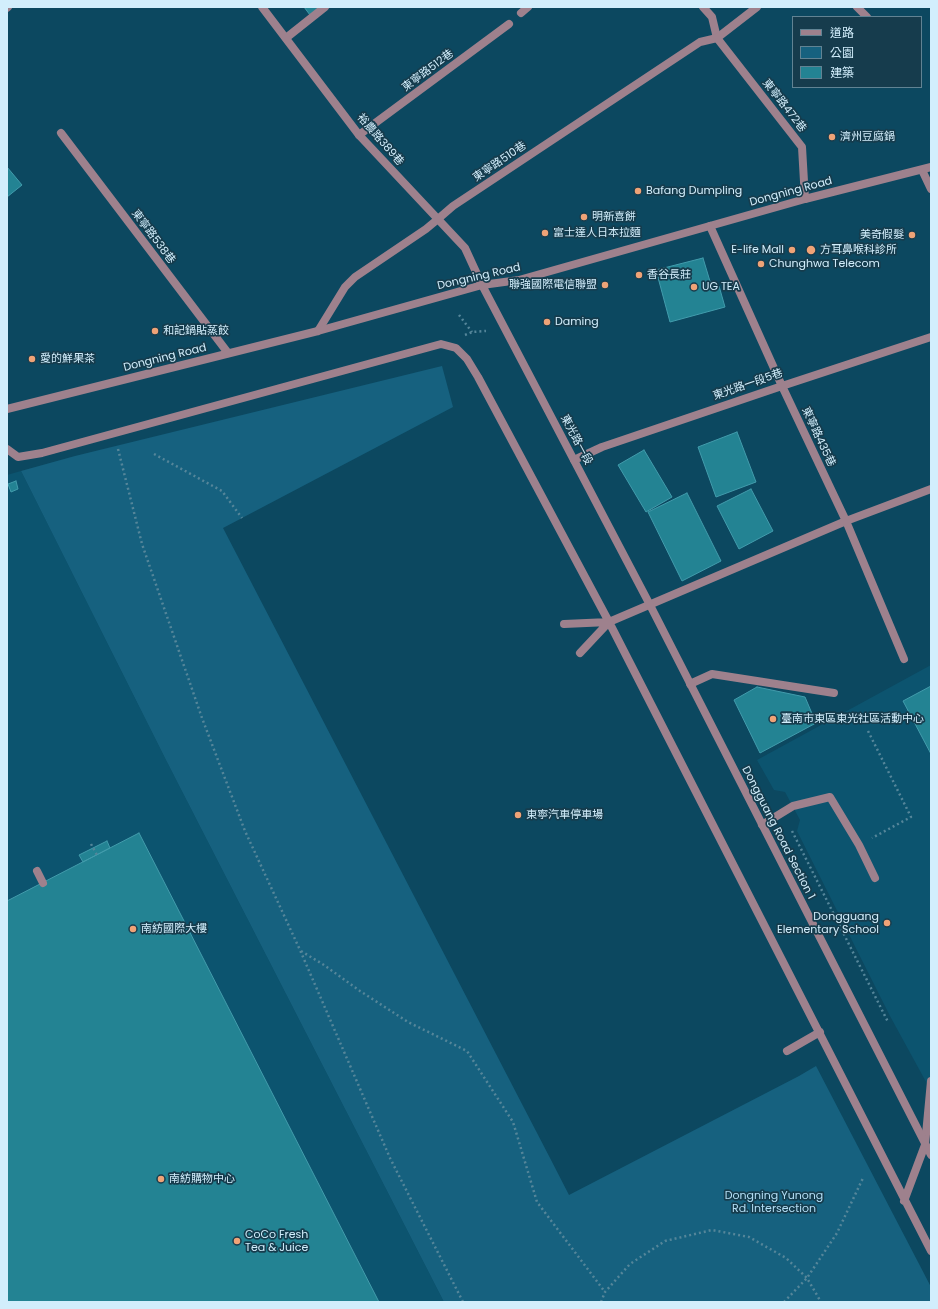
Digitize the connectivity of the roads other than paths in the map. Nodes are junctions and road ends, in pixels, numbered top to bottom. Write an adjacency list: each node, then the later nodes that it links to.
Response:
1 (262, 7): 10 (street, 裕農路389巷)
2 (325, 7): 10 (street)
3 (528, 7): 7 (street)
4 (703, 7): 11 (street)
5 (757, 7): 11 (street, 東寧路510巷)
6 (858, 7): 8 (street)
7 (521, 13)
8 (866, 16)
9 (509, 24): 13 (street, 東寧路512巷)
10 (286, 38): 13 (street, 裕農路389巷)
11 (717, 38): 17 (street, 東寧路472巷); 18 (street, 東寧路510巷)
12 (61, 133): 23 (street, 東寧路538巷)
13 (359, 135): 18 (street, 裕農路389巷)
14 (931, 167): 15 (street, Dongning Road)
15 (922, 170): 16 (street); 17 (street, Dongning Road)
16 (931, 189)
17 (806, 199): 19 (street, Dongning Road)
18 (438, 219): 20 (street, 裕農路389巷); 21 (street, 東寧路510巷)
19 (710, 226): 20 (street, Dongning Road); 24 (street, 東寧路435巷)
20 (482, 285): 21 (street, Dongning Road); 27 (street, 東光路一段)
21 (318, 331): 23 (street, Dongning Road)
22 (931, 337): 24 (street, 東光路一段5巷)
23 (228, 353): 25 (street, Dongning Road)
24 (782, 386): 27 (street, 東光路一段5巷); 29 (street, 東寧路435巷)
25 (7, 409)
26 (7, 449): 31 (street)
27 (574, 460): 30 (street, 東光路一段)
28 (931, 489): 29 (street)
29 (846, 521): 30 (street); 34 (street, 東寧路435巷)
30 (650, 605): 31 (street); 35 (street, Dongguang Road Section 1)
31 (609, 622): 32 (street); 33 (street); 41 (street)
32 (564, 624)
33 (580, 653)
34 (904, 659)
35 (690, 684): 36 (street); 37 (street, Dongguang Road Section 1)
36 (834, 693)
37 (762, 825): 39 (street); 44 (street, Dongguang Road Section 1)
38 (37, 871): 40 (street)
39 (875, 878)
40 (43, 883)
41 (820, 1032): 42 (street); 46 (street)
42 (787, 1051)
43 (931, 1081): 44 (street)
44 (925, 1144): 45 (street, Dongguang Road Section 1); 46 (street)
45 (931, 1155)
46 (904, 1201): 47 (street)
47 (931, 1251)

